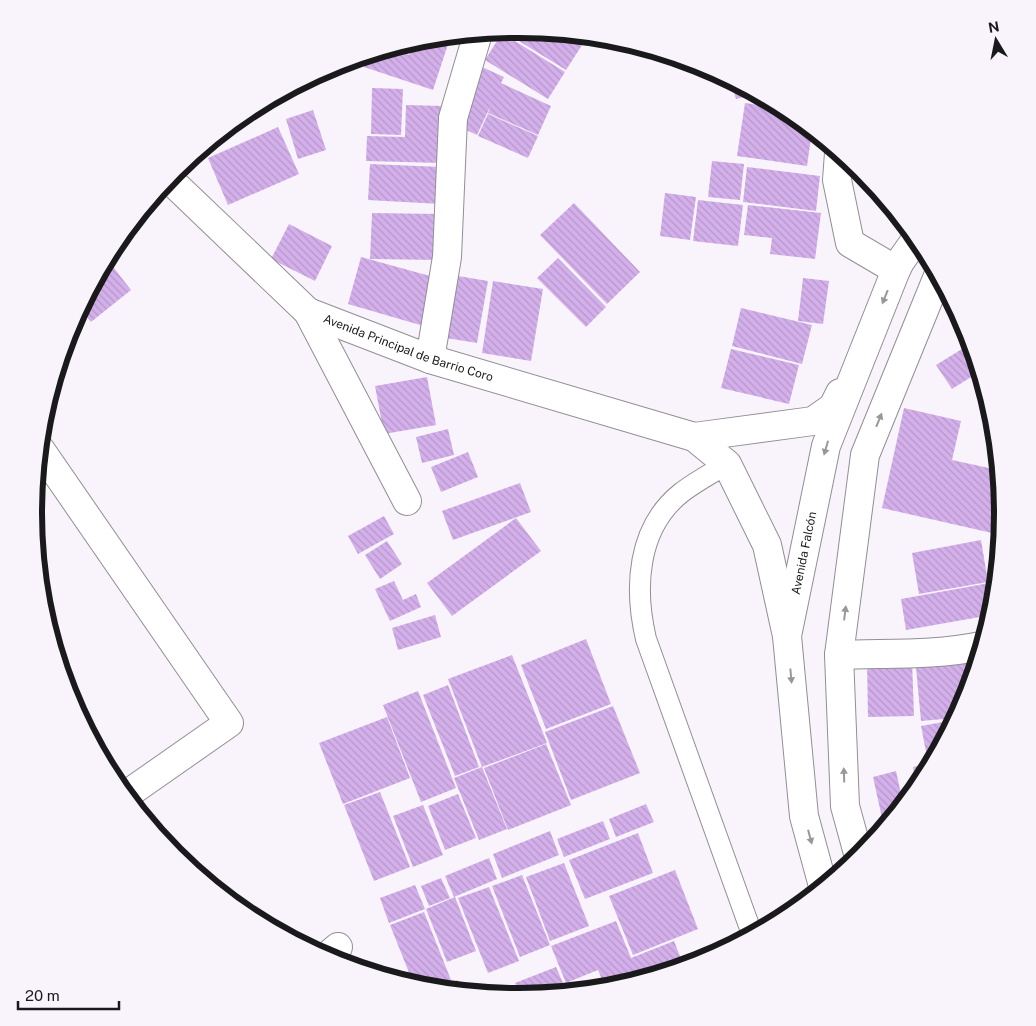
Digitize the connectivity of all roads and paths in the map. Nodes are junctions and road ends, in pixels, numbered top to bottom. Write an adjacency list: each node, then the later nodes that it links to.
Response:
1 (476, 40): 9 (street)
2 (838, 162): 5 (street)
3 (175, 185): 7 (street, Avenida Principal de Barrio Coro)
4 (911, 246): 5 (street, Avenida Falcón)
5 (896, 270): 8 (street, Avenida Falcón, one-way to 8)
6 (935, 284): 16 (street, one-way to 6)
7 (308, 312): 9 (street, Avenida Principal de Barrio Coro); 13 (street)
8 (864, 350): 10 (street); 14 (street, Avenida Falcón, one-way to 14)
9 (430, 359): 10 (street, Avenida Principal de Barrio Coro)
10 (694, 437): 12 (street)
11 (46, 458): 17 (street)
12 (727, 464): 14 (street); 20 (lane)
13 (407, 501)
14 (787, 636): 19 (street, Avenida Falcón, one-way to 19)
15 (974, 647): 16 (street)
16 (839, 655): 18 (street, one-way to 16)
17 (133, 790)
18 (856, 847)
19 (821, 879)
20 (750, 928)

